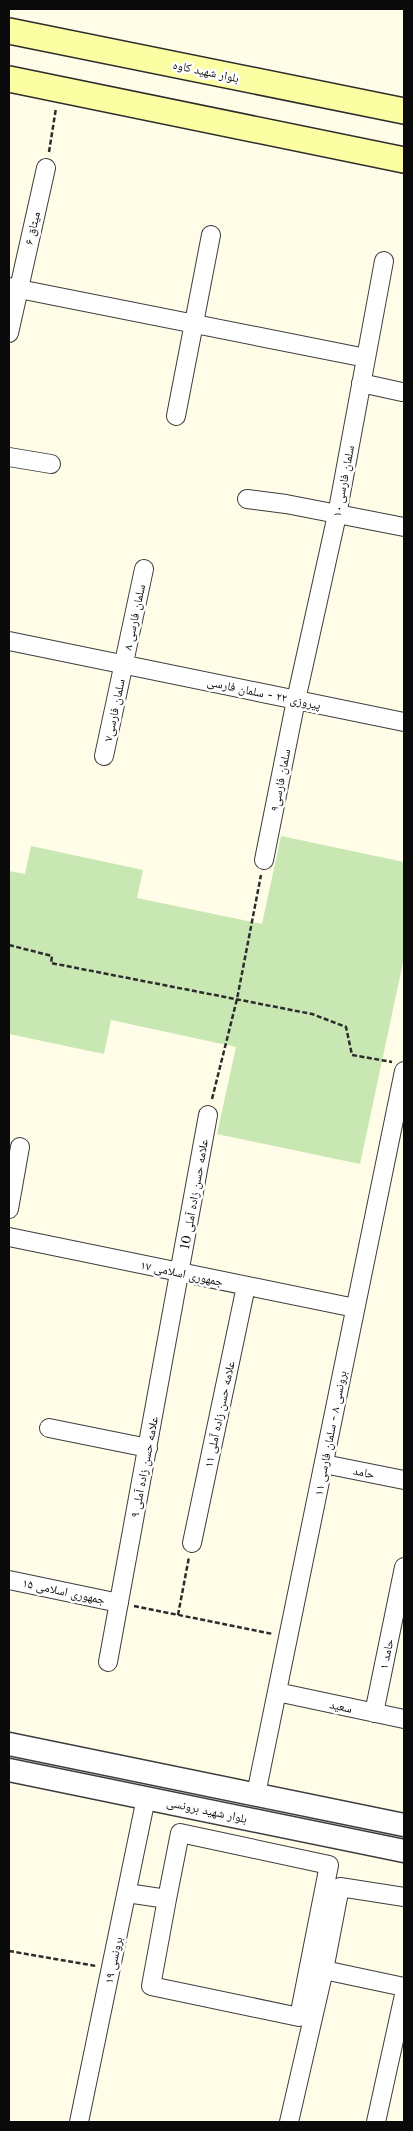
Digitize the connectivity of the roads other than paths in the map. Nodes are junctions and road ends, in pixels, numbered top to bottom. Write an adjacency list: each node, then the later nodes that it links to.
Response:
1 (9, 31): 3 (main road, بلوار شهید کاوه)
2 (9, 79): 4 (main road)
3 (404, 112)
4 (404, 160)
5 (46, 168): 8 (street, میثاق ۶)
6 (211, 235): 9 (street)
7 (384, 261): 11 (street, سلمان فارسی ۱۰)
8 (13, 288): 9 (street); 10 (street, میثاق ۶)
9 (194, 323): 11 (street); 14 (street)
10 (9, 333)
11 (366, 358): 12 (street, سلمان فارسی ۱۰)
12 (361, 383): 13 (street); 18 (street, سلمان فارسی ۱۰)
13 (402, 392)
14 (176, 416)
15 (9, 457): 16 (street)
16 (51, 464)
17 (247, 499): 18 (street)
18 (337, 515): 19 (street); 23 (street, سلمان فارسی ۱۰)
19 (404, 527)
20 (144, 569): 22 (street, سلمان فارسی ۸)
21 (9, 641): 22 (street, پیروزی ۲۲ - سلمان فارسی)
22 (123, 665): 23 (street, پیروزی ۲۲ - سلمان فارسی); 25 (street, سلمان فارسی۷)
23 (296, 700): 24 (street, پیروزی ۲۲ - سلمان فارسی); 26 (street, سلمان فارسی۹)
24 (404, 722)
25 (104, 756)
26 (264, 860)
27 (400, 1067): 34 (street, برونسی ۸ - سلمان فارسی ۱۱)
28 (208, 1115): 32 (street, علامه حسن زاده آملی 10)
29 (20, 1147): 30 (street)
30 (9, 1209)
31 (9, 1237): 32 (street, جمهوری اسلامی ۱۷)
32 (180, 1272): 33 (street, جمهوری اسلامی ۱۷); 36 (street, علامه حسن زاده آملی ۹)
33 (246, 1286): 34 (street, جمهوری اسلامی ۱۷); 39 (street, علامه حسن زاده آملی ۱۱)
34 (355, 1308): 37 (street, برونسی ۸ - سلمان فارسی ۱۱)
35 (49, 1428): 36 (street)
36 (148, 1448): 42 (street, علامه حسن زاده آملی ۹)
37 (324, 1464): 38 (street, حامد); 44 (street, برونسی ۸ - سلمان فارسی ۱۱)
38 (404, 1480)
39 (192, 1543)
40 (404, 1566): 45 (street, حامد ۱)
41 (9, 1580): 42 (street, جمهوری اسلامی ۱۵)
42 (119, 1603): 43 (street, علامه حسن زاده آملی ۹)
43 (108, 1662)
44 (277, 1692): 45 (street, سعید); 49 (street, برونسی ۸ - سلمان فارسی ۱۱)
45 (374, 1713): 46 (street, سعید)
46 (404, 1719)
47 (9, 1744): 49 (street, بلوار شهید برونسی)
48 (9, 1770): 50 (street, بلوار شهید برونسی)
49 (256, 1794): 51 (street, بلوار شهید برونسی)
50 (146, 1798): 52 (street, بلوار شهید برونسی); 53 (street, برونسی ۱۹)
51 (404, 1825)
52 (404, 1852)
53 (127, 1893): 55 (street); 59 (street, برونسی ۱۹)
54 (404, 1897): 56 (street)
55 (167, 1899): 55 (street)
56 (324, 1970): 57 (street); 60 (street)
57 (404, 1987)
58 (404, 1995): 61 (street)
59 (79, 2122)
60 (289, 2122)
61 (376, 2122)

